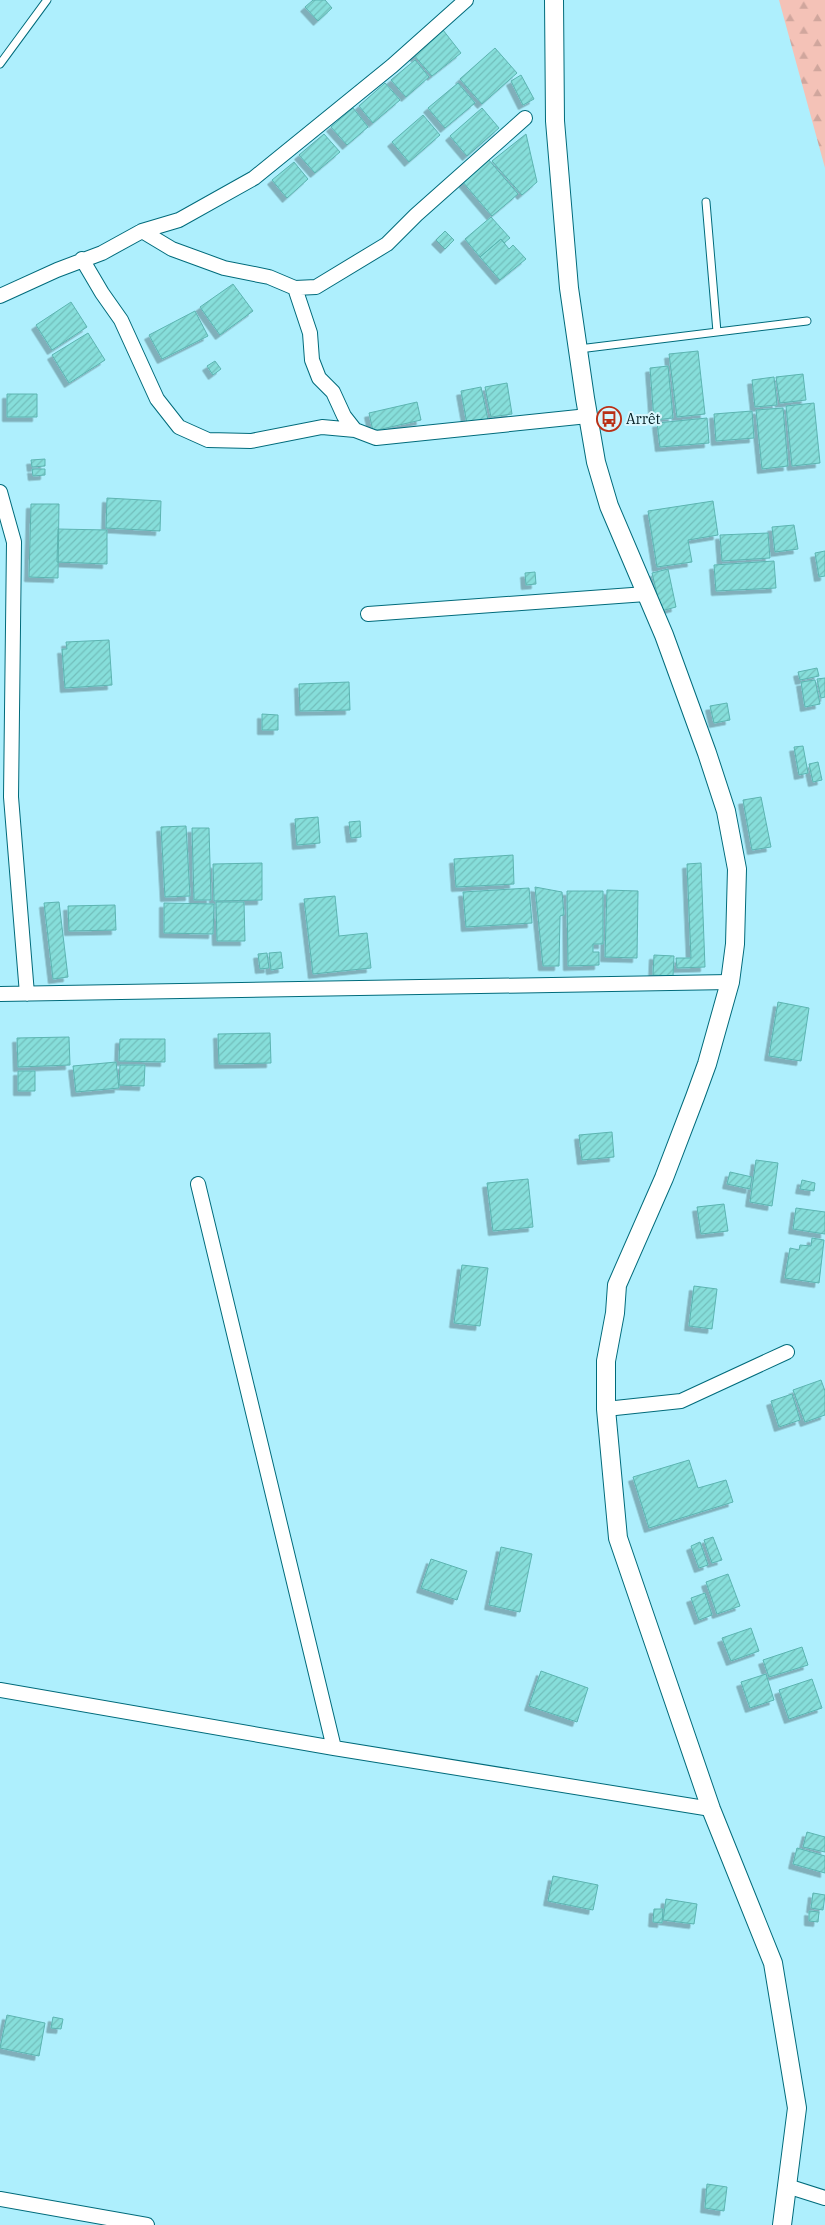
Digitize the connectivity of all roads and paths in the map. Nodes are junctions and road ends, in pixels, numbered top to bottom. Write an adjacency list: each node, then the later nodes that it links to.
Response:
1 (47, 0): 4 (lane)
2 (466, 0): 7 (street)
3 (554, 0): 13 (street)
4 (0, 64)
5 (525, 118): 9 (street)
6 (706, 202): 12 (lane)
7 (142, 231): 8 (street); 9 (street)
8 (82, 259): 10 (street); 15 (street)
9 (295, 288): 15 (street)
10 (0, 296)
11 (807, 322): 12 (lane)
12 (717, 332): 13 (lane)
13 (578, 349): 14 (street)
14 (588, 416): 15 (street); 17 (street)
15 (354, 430)
16 (0, 492): 21 (street)
17 (646, 594): 18 (street); 19 (street)
18 (368, 614)
19 (730, 982): 21 (street); 24 (street)
20 (0, 994): 21 (street)
21 (27, 994)
22 (198, 1184): 26 (street)
23 (787, 1352): 24 (street)
24 (606, 1409): 27 (street)
25 (0, 1690): 26 (street)
26 (334, 1748): 27 (street)
27 (711, 1808): 28 (street)
28 (787, 2186): 29 (street); 32 (street)
29 (825, 2198)
30 (0, 2199): 31 (street)
31 (147, 2225)
32 (782, 2225)

